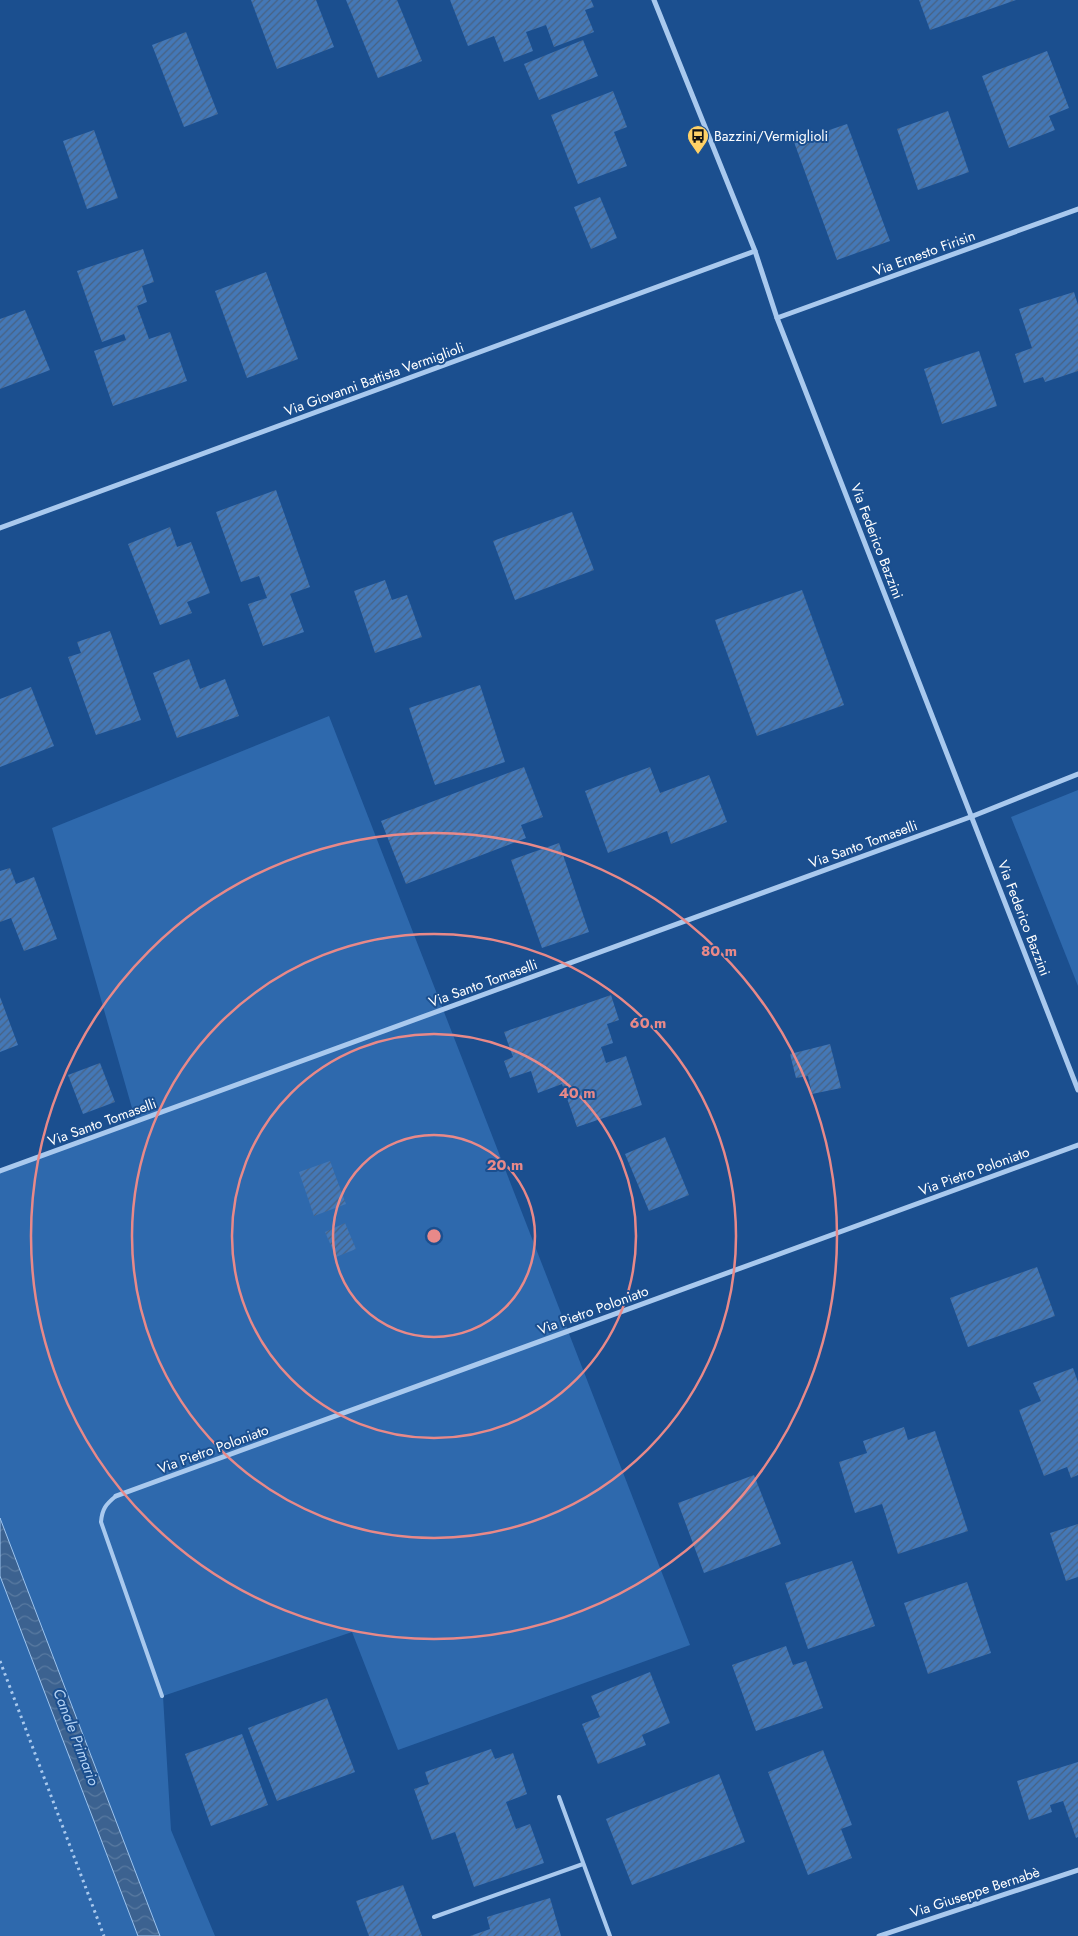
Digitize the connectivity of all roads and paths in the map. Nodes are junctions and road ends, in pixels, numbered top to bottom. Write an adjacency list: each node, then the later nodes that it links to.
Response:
1 (654, 0): 3 (street, Via Federico Bazzini)
2 (1078, 209): 4 (street, Via Ernesto Firisin)
3 (755, 251): 4 (street, Via Federico Bazzini); 5 (street, Via Giovanni Battista Vermiglioli)
4 (777, 318): 7 (street, Via Federico Bazzini)
5 (0, 528)
6 (1078, 774): 7 (street, Via Santo Tomaselli)
7 (973, 816): 8 (street, Via Federico Bazzini); 10 (street, Via Santo Tomaselli)
8 (1078, 1090)
9 (1078, 1145): 11 (street, Via Pietro Poloniato)
10 (0, 1171)
11 (116, 1496): 13 (lane)
12 (0, 1661): 18 (path)
13 (162, 1696)
14 (559, 1798): 15 (lane)
15 (583, 1864): 17 (lane); 19 (lane)
16 (1078, 1870): 20 (street, Via Giuseppe Bernabè)
17 (434, 1917)
18 (104, 1936)
19 (610, 1936)
20 (879, 1936)

